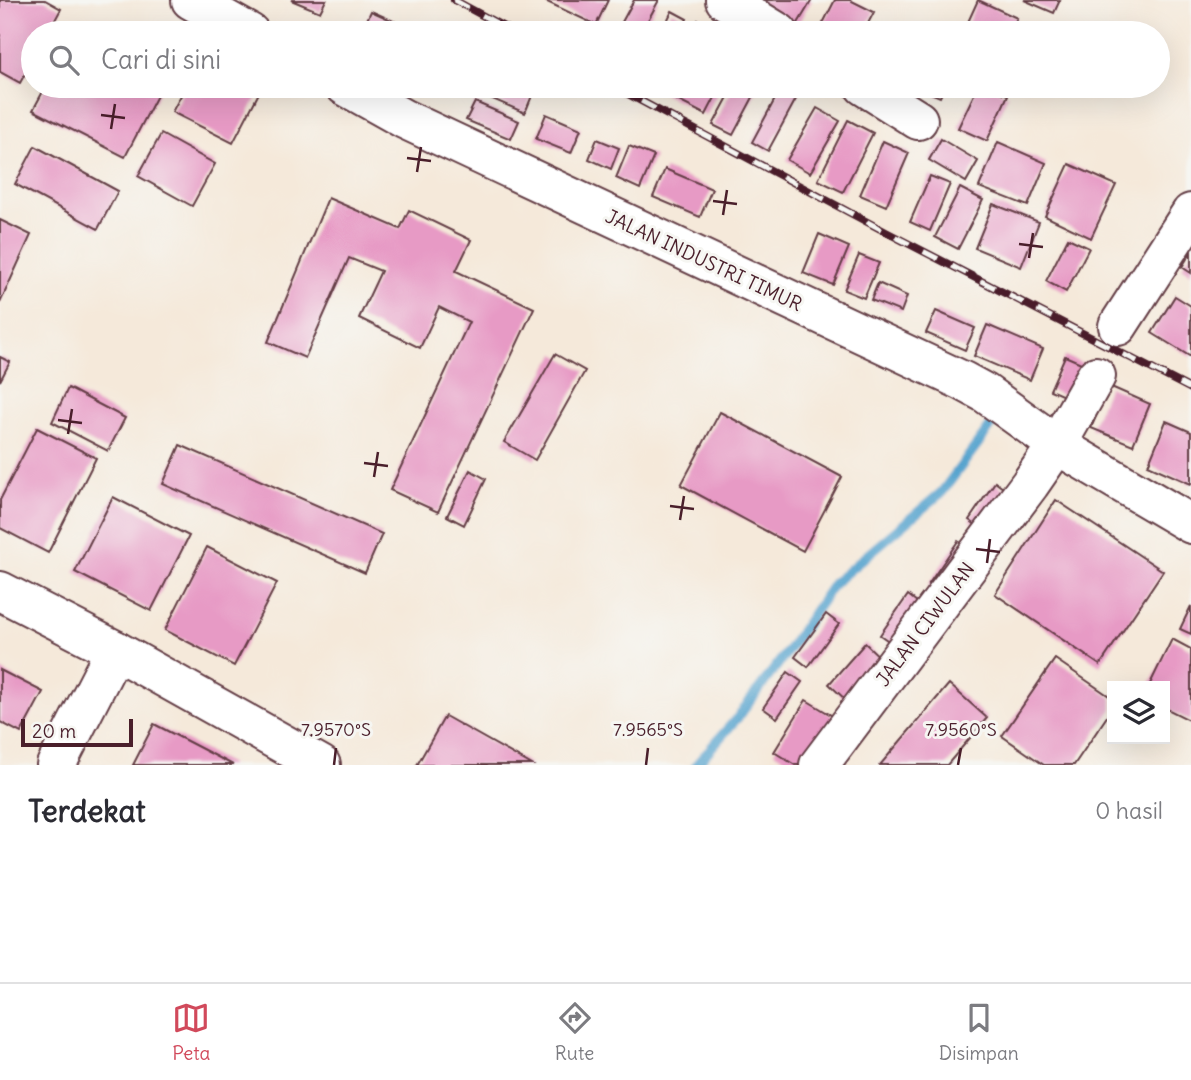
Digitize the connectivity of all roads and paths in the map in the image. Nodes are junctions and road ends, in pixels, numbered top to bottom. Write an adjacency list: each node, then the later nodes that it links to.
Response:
1 (191, 0): 3 (street)
2 (725, 0): 4 (street)
3 (229, 21)
4 (759, 21)
5 (366, 98): 11 (street, JALAN INDUSTRI TIMUR)
6 (883, 98): 7 (street)
7 (918, 120)
8 (1191, 213): 9 (street)
9 (1118, 326)
10 (1096, 376): 11 (street, JALAN CIWULAN)
11 (1057, 445): 12 (street, JALAN INDUSTRI TIMUR); 17 (street, JALAN CIWULAN)
12 (1191, 524)
13 (0, 591): 14 (street)
14 (115, 650): 15 (street); 16 (street)
15 (56, 765)
16 (321, 765)
17 (819, 765)

